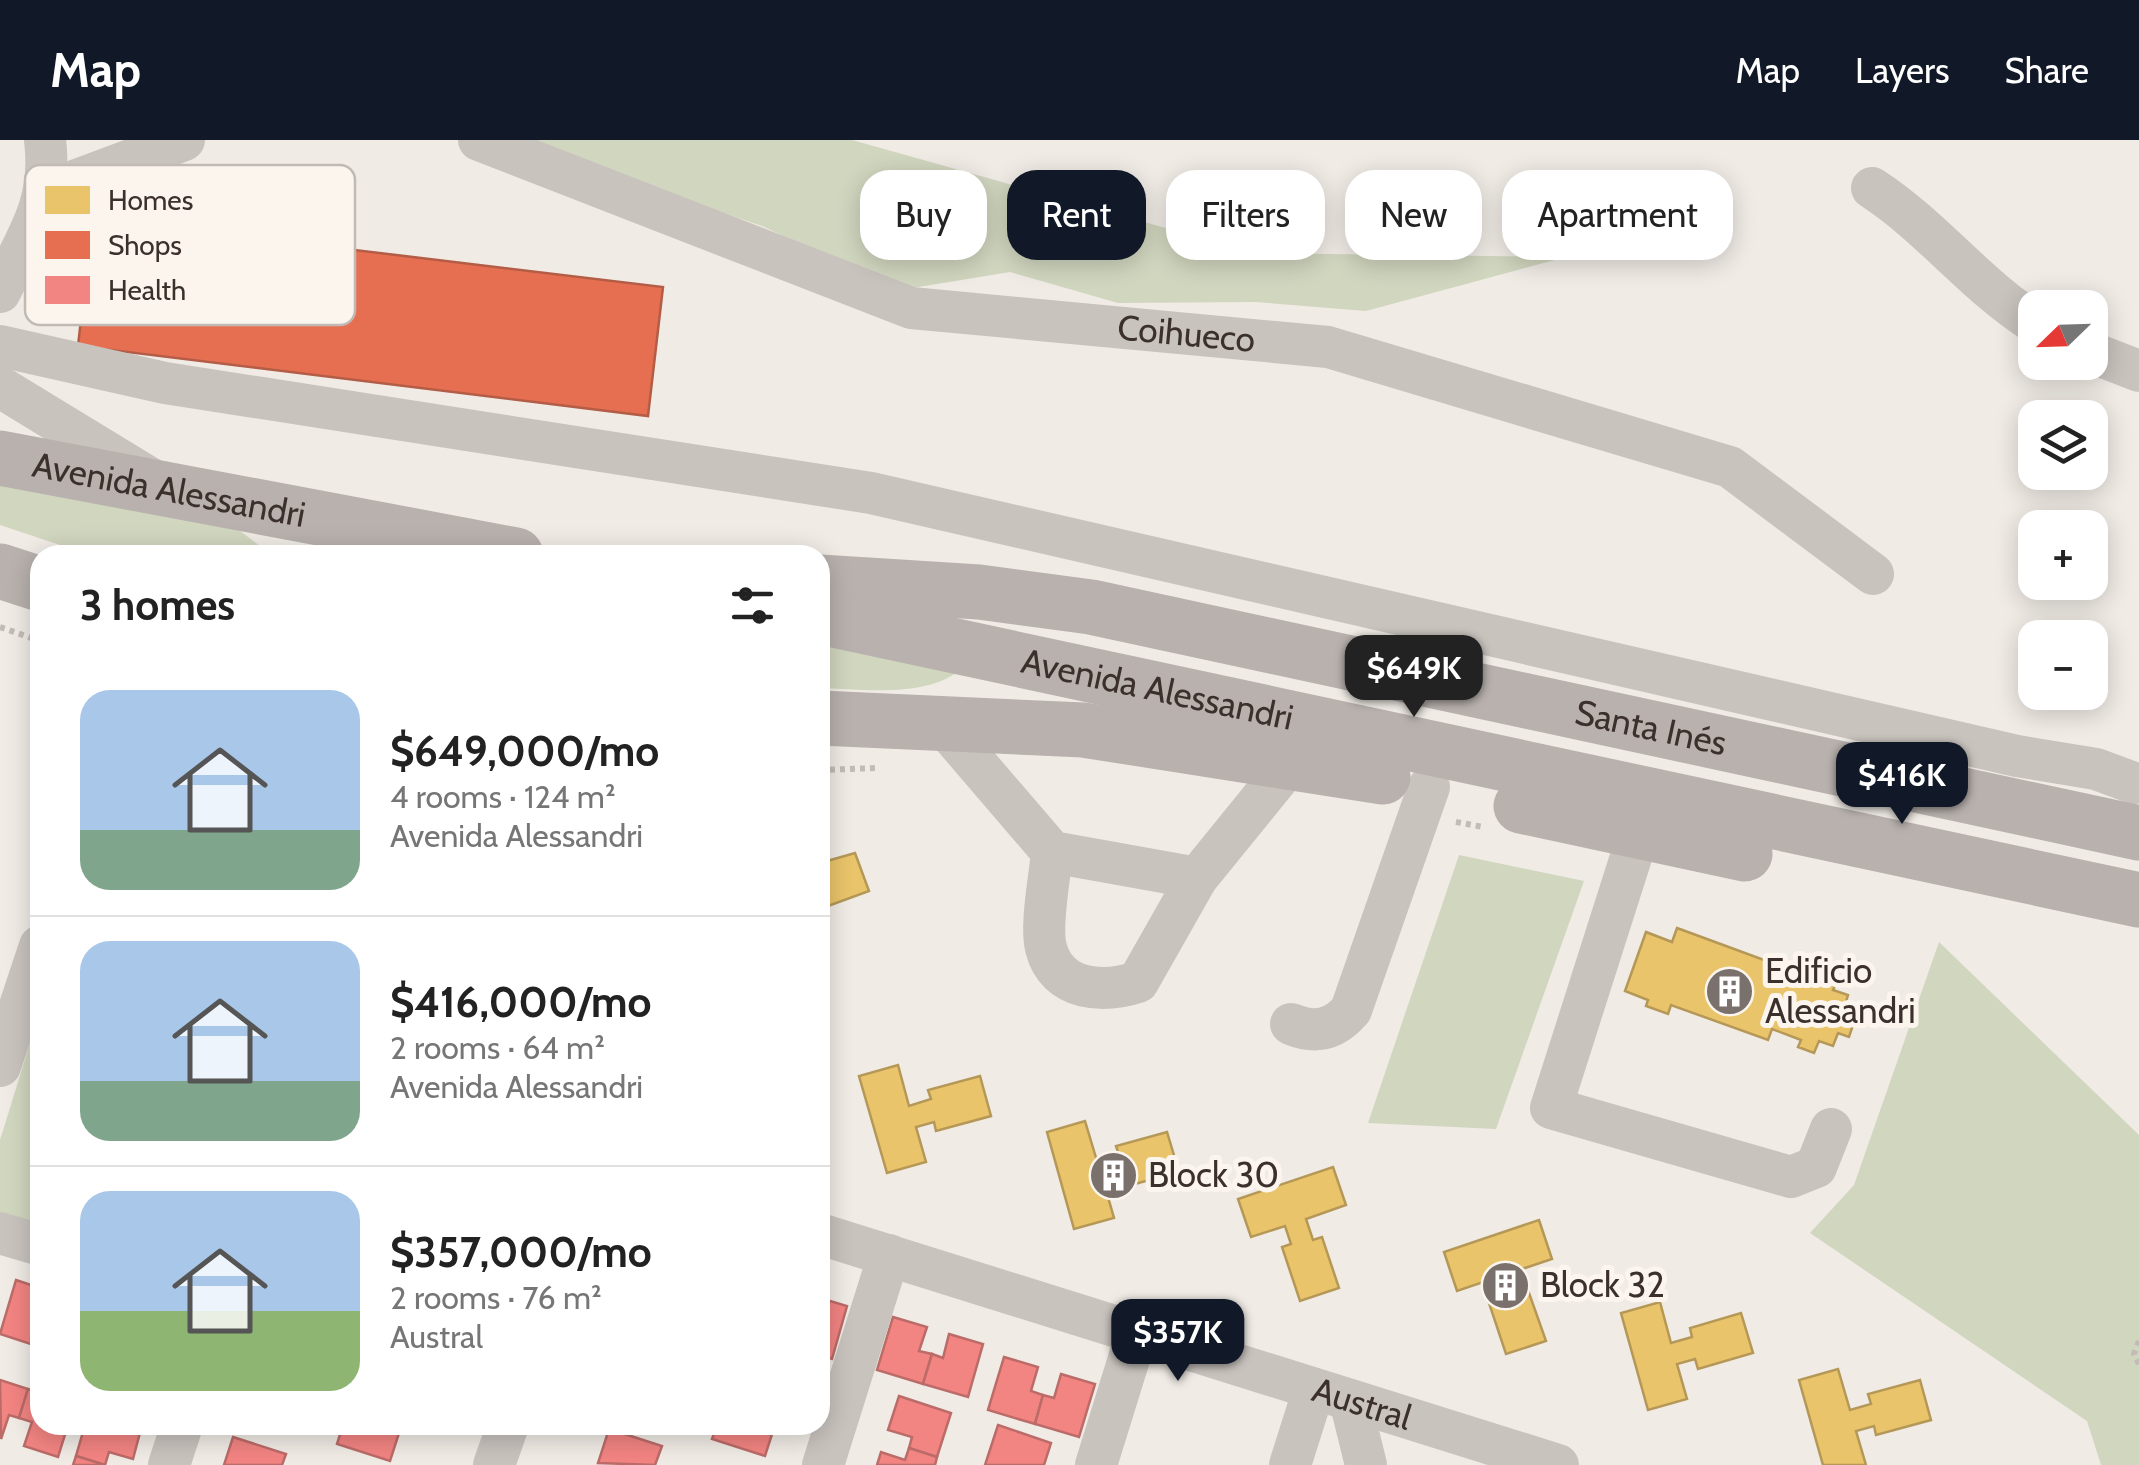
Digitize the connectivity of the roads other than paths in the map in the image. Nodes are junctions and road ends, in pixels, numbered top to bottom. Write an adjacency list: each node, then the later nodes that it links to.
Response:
1 (45, 140): 4 (street)
2 (184, 140): 5 (street)
3 (479, 140): 20 (street, Coihueco)
4 (49, 165)
5 (117, 165)
6 (1872, 188): 9 (street)
7 (25, 244): 8 (street)
8 (0, 292)
9 (2018, 311)
10 (0, 346): 30 (street)
11 (2108, 359): 12 (street)
12 (2139, 371)
13 (0, 388): 15 (street)
14 (0, 458): 15 (main road, Avenida Alessandri)
15 (168, 490): 16 (main road, Avenida Alessandri)
16 (244, 505): 17 (main road); 18 (main road, Avenida Alessandri)
17 (274, 545)
18 (462, 545)
19 (0, 571): 21 (main road)
20 (1873, 574)
21 (30, 581)
22 (830, 583): 24 (main road, Santa Inés)
23 (830, 619): 25 (main road, Avenida Alessandri)
24 (1163, 624): 25 (main road); 30 (main road, Santa Inés)
25 (1022, 660): 26 (main road); 34 (main road, Avenida Alessandri)
26 (846, 720): 27 (main road, Avenida Alessandri)
27 (943, 725): 28 (main road, Avenida Alessandri); 32 (street)
28 (1292, 761): 29 (main road, Avenida Alessandri); 33 (street)
29 (1429, 787): 31 (main road, Avenida Alessandri); 37 (street)
30 (2136, 808)
31 (1638, 832): 35 (main road, Avenida Alessandri); 39 (street)
32 (1052, 852): 33 (street); 33 (street)
33 (1197, 878)
34 (2139, 900)
35 (2139, 939)
36 (30, 979): 38 (street)
37 (1291, 1024)
38 (0, 1066)
39 (1831, 1129)
40 (0, 1233): 42 (street)
41 (830, 1237): 43 (street, Austral)
42 (30, 1243)
43 (889, 1255): 44 (street, Austral); 51 (street)
44 (1137, 1333): 45 (street, Austral); 52 (street)
45 (1332, 1394): 48 (street, Austral); 53 (street); 54 (street)
46 (179, 1435): 49 (street)
47 (504, 1435): 50 (street)
48 (1551, 1464)
49 (169, 1465)
50 (494, 1465)
51 (823, 1465)
52 (1096, 1465)
53 (1290, 1465)
54 (1366, 1465)

